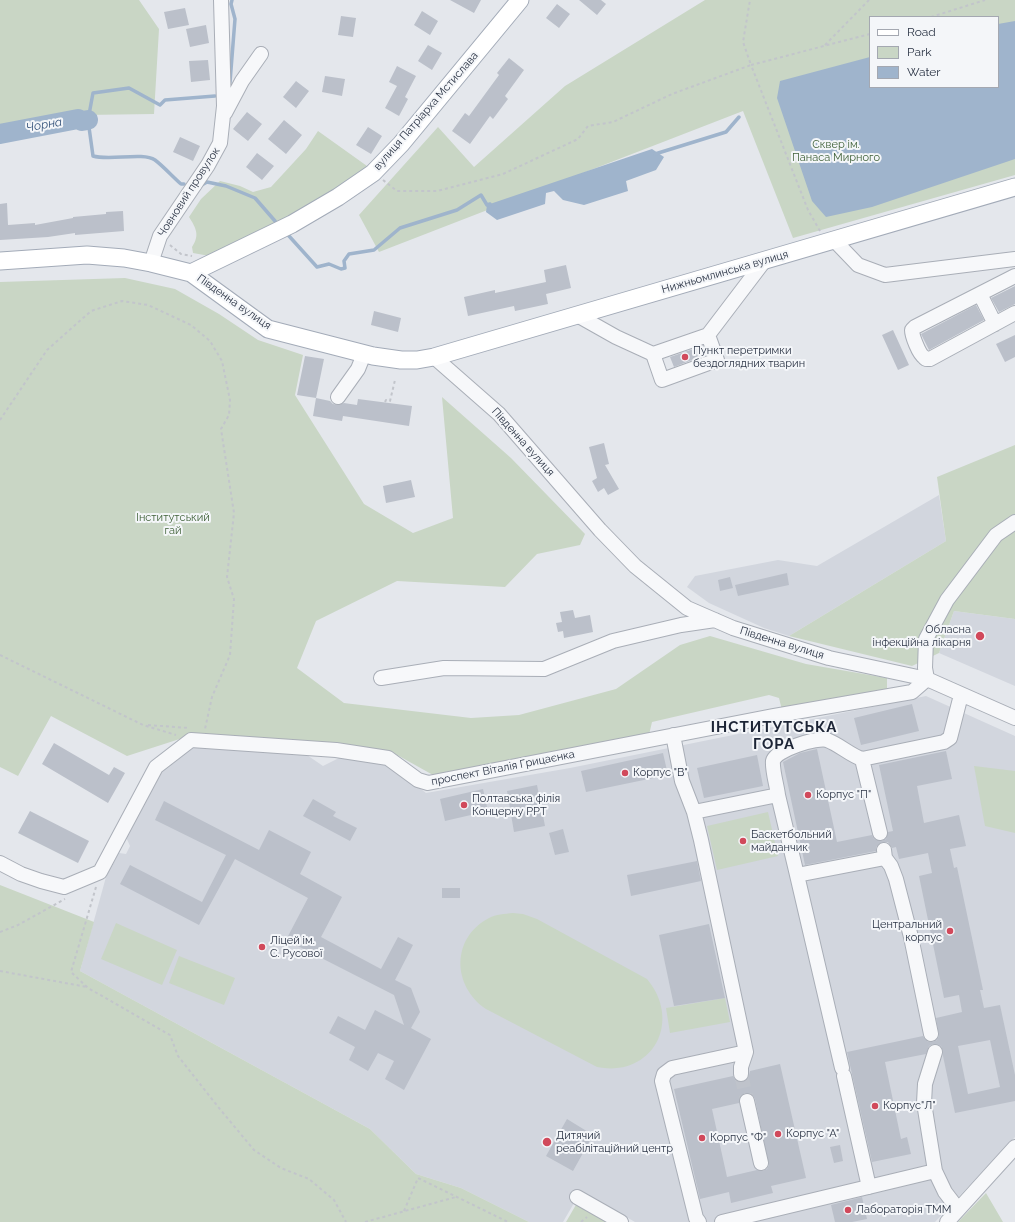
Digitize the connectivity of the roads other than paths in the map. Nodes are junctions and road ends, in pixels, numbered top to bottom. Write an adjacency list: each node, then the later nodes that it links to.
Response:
1 (221, 0): 4 (street, Човновий провулок)
2 (520, 0): 11 (main road, вулиця Патріарха Мстислава)
3 (261, 54): 4 (street)
4 (223, 117): 10 (street, Човновий провулок)
5 (1015, 187): 6 (main road, Нижньомлинська вулиця)
6 (831, 241): 7 (street); 8 (main road, Нижньомлинська вулиця)
7 (1015, 259)
8 (766, 260): 15 (main road, Нижньомлинська вулиця); 17 (street)
9 (0, 261): 10 (main road, Південна вулиця)
10 (151, 263): 11 (main road, Південна вулиця)
11 (191, 272): 18 (main road, Південна вулиця)
12 (1015, 276): 13 (street)
13 (980, 294): 16 (street); 16 (street)
14 (1015, 313): 16 (street)
15 (577, 315): 19 (street); 20 (main road, Нижньомлинська вулиця)
16 (995, 324)
17 (708, 335): 19 (street); 19 (street)
18 (364, 354): 20 (main road, Південна вулиця); 21 (street)
19 (653, 354)
20 (434, 357): 23 (street, Південна вулиця)
21 (338, 397)
22 (1015, 522): 25 (street)
23 (715, 620): 24 (street); 25 (street, Південна вулиця)
24 (381, 678)
25 (927, 679): 26 (street, Південна вулиця); 28 (street, проспект Віталія Грицаєнка)
26 (962, 695): 27 (street, Південна вулиця); 29 (street)
27 (1015, 718)
28 (673, 736): 31 (street); 33 (street, проспект Віталія Грицаєнка)
29 (862, 759): 30 (street); 32 (street)
30 (778, 795): 31 (street); 34 (street)
31 (694, 812): 36 (street)
32 (880, 833)
33 (0, 862)
34 (797, 875): 35 (street); 43 (street)
35 (931, 1034)
36 (746, 1052): 38 (street); 47 (street)
37 (935, 1052): 42 (street)
38 (741, 1074)
39 (747, 1101): 41 (street)
40 (1015, 1147): 45 (street)
41 (761, 1163)
42 (935, 1171): 43 (street); 45 (street)
43 (869, 1187): 48 (street)
44 (577, 1197): 46 (street)
45 (958, 1209): 49 (street)
46 (621, 1222)
47 (699, 1222)
48 (722, 1222)
49 (947, 1222)

